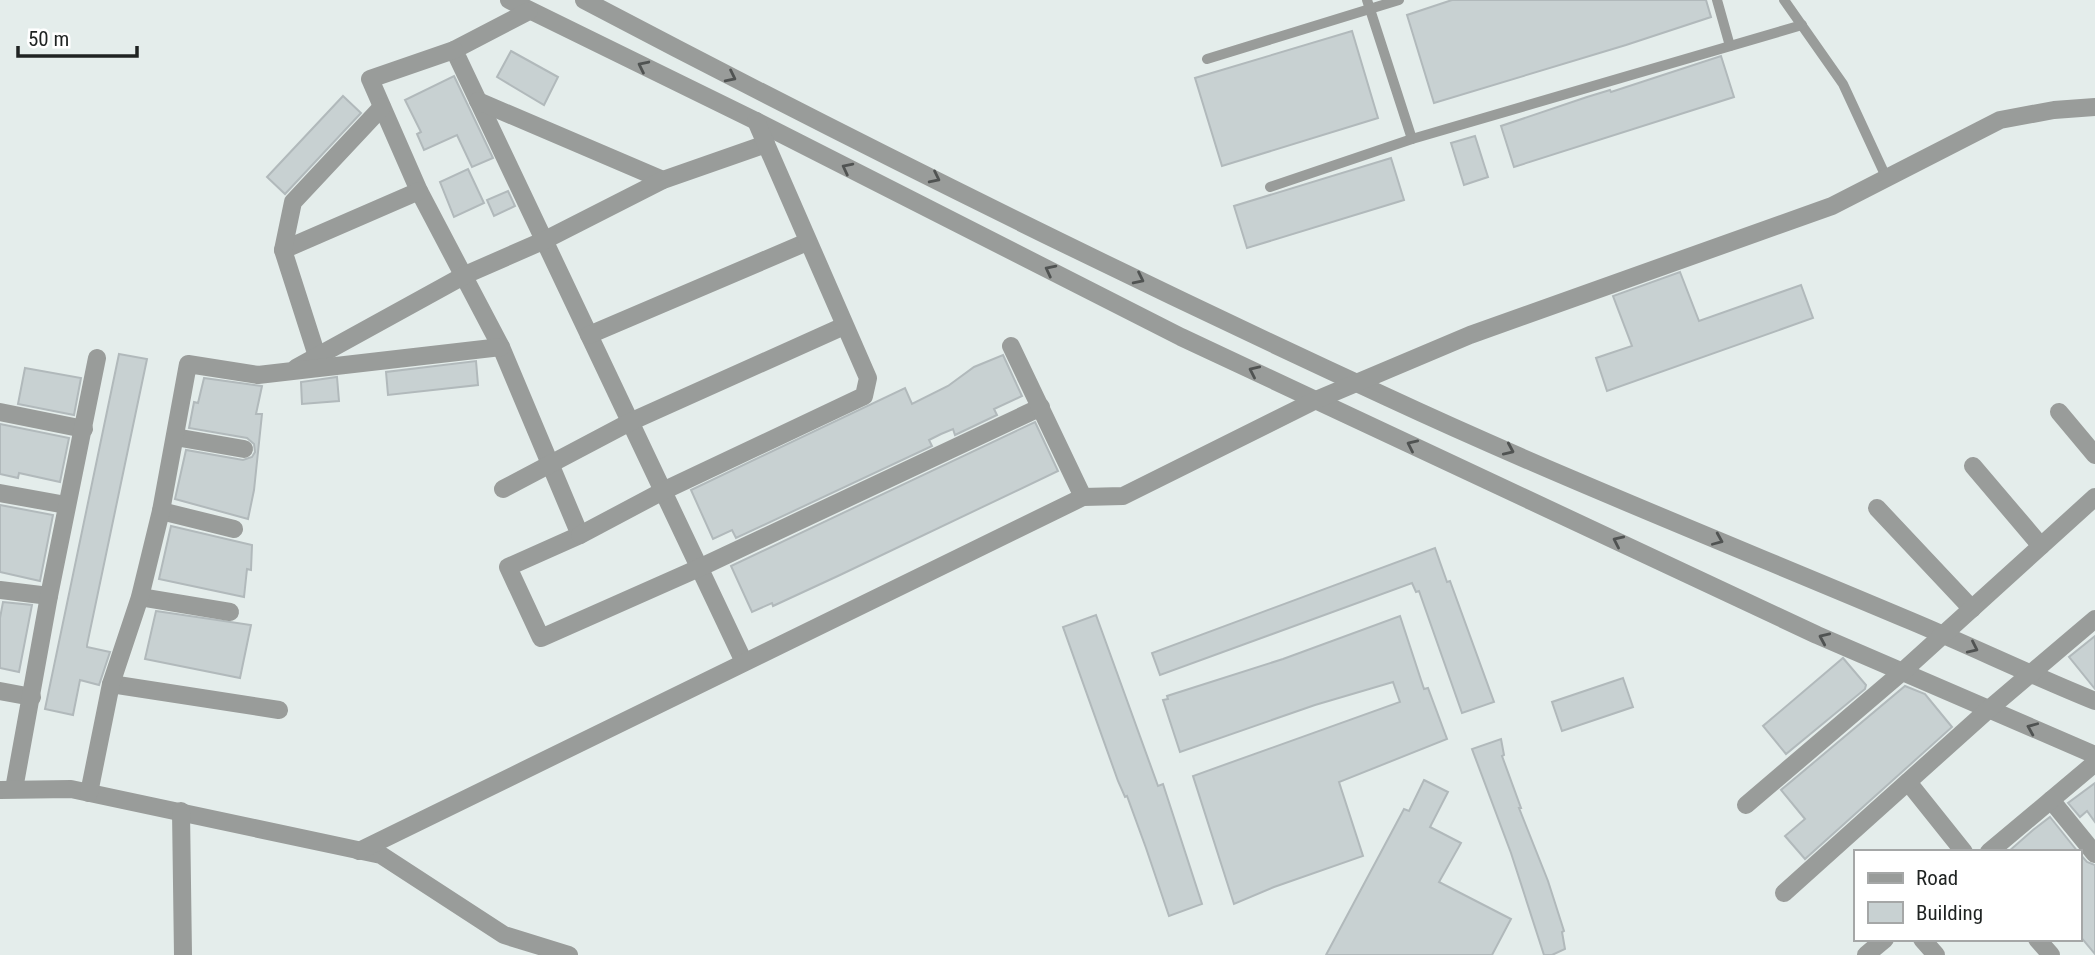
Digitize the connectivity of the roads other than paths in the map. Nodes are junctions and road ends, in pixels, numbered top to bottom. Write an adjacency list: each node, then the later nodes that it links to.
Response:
1 (509, 0): 7 (street)
2 (584, 0): 33 (street, one-way to 33)
3 (1399, 0): 6 (lane)
4 (1717, 0): 9 (lane)
5 (1784, 0): 8 (lane)
6 (1369, 4): 11 (lane); 16 (lane)
7 (529, 11): 10 (street); 15 (street, one-way to 7)
8 (1802, 25): 9 (lane); 18 (lane)
9 (1730, 46): 16 (lane)
10 (454, 50): 12 (street); 13 (street)
11 (1206, 59)
12 (478, 101): 19 (street); 22 (street)
13 (382, 107): 21 (street); 24 (street)
14 (2095, 107): 18 (street)
15 (756, 121): 17 (street); 34 (street, one-way to 15)
16 (1412, 139): 20 (lane)
17 (766, 144): 19 (street); 23 (street)
18 (1886, 179): 33 (street)
19 (663, 180): 22 (street)
20 (1270, 187)
21 (419, 191): 24 (street); 25 (street)
22 (545, 240): 25 (street); 27 (street)
23 (807, 242): 26 (street); 27 (street)
24 (283, 250): 30 (street)
25 (465, 275): 29 (street); 30 (street)
26 (844, 326): 38 (street); 46 (street)
27 (589, 335): 38 (street)
28 (1011, 346): 35 (street)
29 (501, 347): 32 (street); 43 (street)
30 (317, 356): 32 (street)
31 (97, 358): 39 (street)
32 (289, 372): 40 (street)
33 (1357, 382): 34 (street); 63 (street, one-way to 63)
34 (1316, 400): 48 (street); 65 (street, one-way to 34)
35 (1041, 407): 48 (street); 56 (street)
36 (0, 412): 39 (street)
37 (2059, 412): 42 (street)
38 (630, 422): 43 (street); 46 (street)
39 (84, 429): 50 (street)
40 (175, 437): 41 (street); 52 (street)
41 (244, 449)
42 (2095, 455)
43 (552, 464): 45 (street); 54 (street)
44 (1973, 466): 55 (street)
45 (503, 489)
46 (663, 491): 54 (street); 56 (street)
47 (0, 493): 50 (street)
48 (1083, 496): 64 (street)
49 (2095, 497): 55 (street)
50 (66, 505): 58 (street)
51 (1877, 508): 60 (street)
52 (161, 512): 53 (street); 59 (street)
53 (233, 529)
54 (580, 536): 56 (street)
55 (2041, 546): 60 (street)
56 (699, 568): 64 (street)
57 (0, 590): 58 (street)
58 (48, 596): 69 (street)
59 (140, 597): 61 (street); 67 (street)
60 (1972, 609): 63 (street)
61 (230, 612)
62 (2095, 619): 66 (street)
63 (1943, 634): 65 (street); 66 (street, one-way to 66)
64 (744, 663): 83 (street)
65 (1902, 672): 71 (street); 79 (street)
66 (2030, 675): 70 (street); 71 (street)
67 (111, 684): 72 (street); 77 (street)
68 (0, 691): 69 (street)
69 (32, 697): 76 (street)
70 (2095, 701)
71 (1989, 709): 73 (street, one-way to 71); 75 (street)
72 (279, 710)
73 (2095, 755)
74 (2095, 762): 78 (street)
75 (1908, 782): 81 (street); 85 (street)
76 (7, 790): 77 (street)
77 (89, 793): 80 (street)
78 (2051, 800): 82 (street); 84 (street)
79 (1746, 805)
80 (181, 811): 83 (street); 89 (street)
81 (1962, 850)
82 (1991, 850)
83 (359, 851): 90 (street)
84 (2095, 853)
85 (1784, 893)
86 (1883, 941): 91 (street)
87 (1924, 941): 92 (street)
88 (2039, 941): 93 (street)
89 (183, 955)
90 (569, 955)
91 (1866, 955)
92 (1936, 955)
93 (2051, 955)

